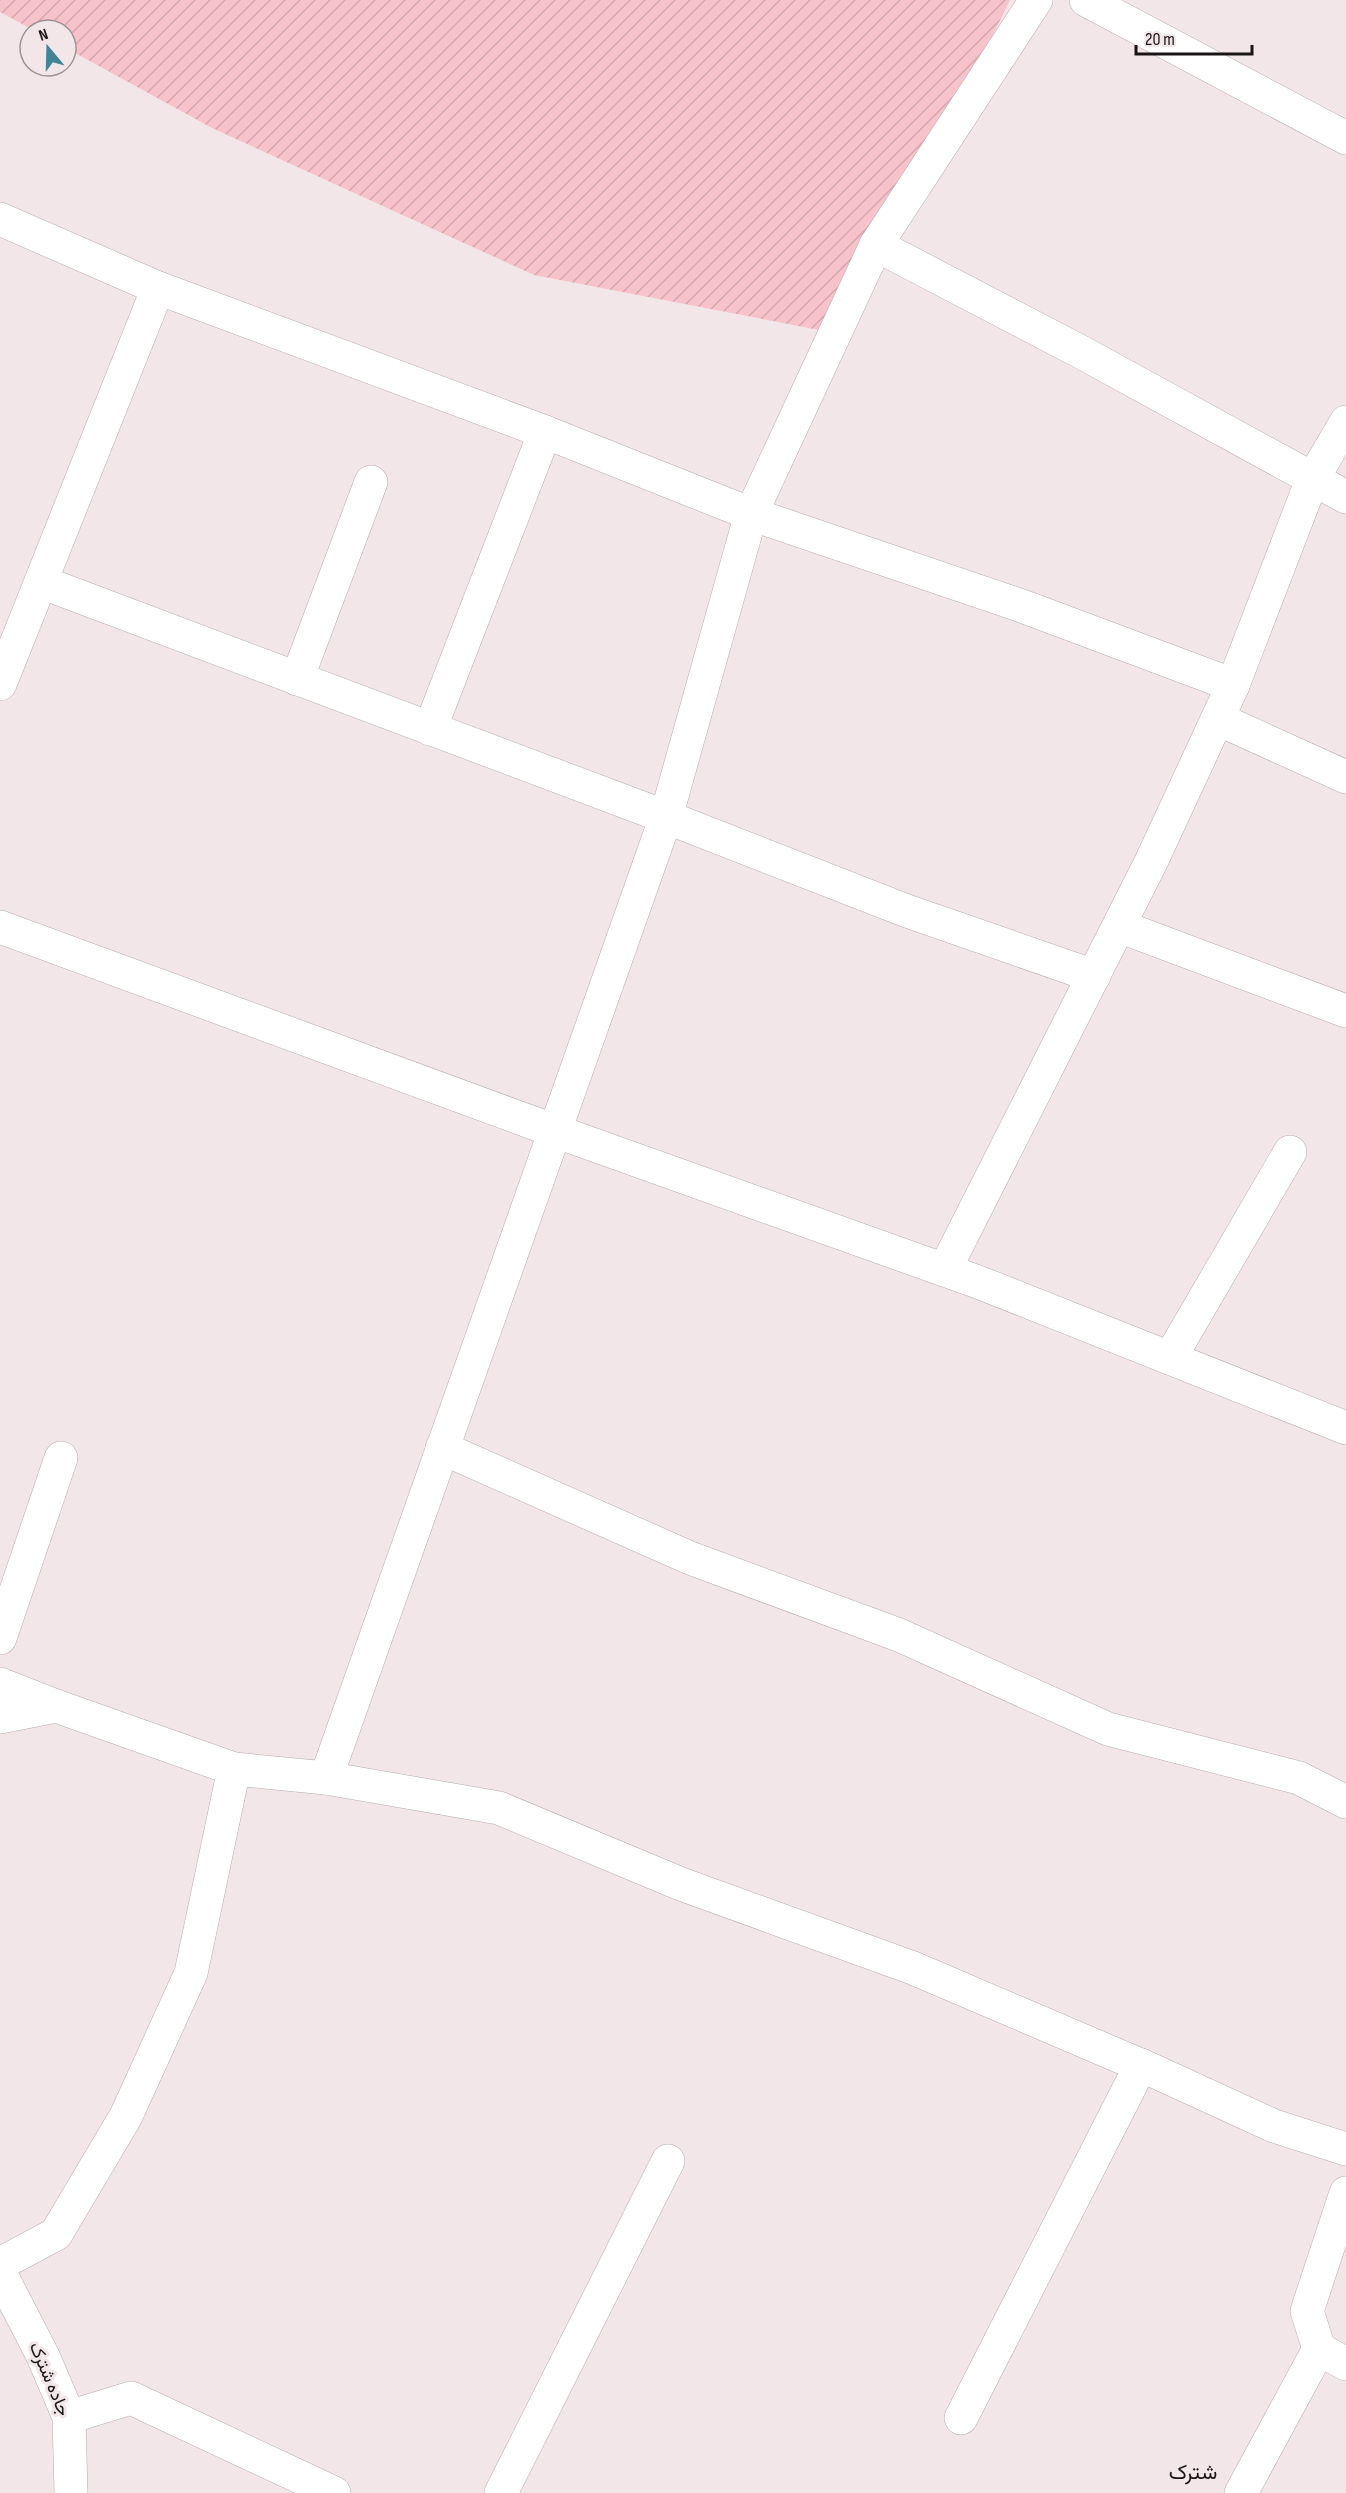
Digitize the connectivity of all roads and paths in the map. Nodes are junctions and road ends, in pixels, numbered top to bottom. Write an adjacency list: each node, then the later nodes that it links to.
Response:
1 (1036, 0): 5 (street)
2 (1086, 0): 3 (street)
3 (1346, 138)
4 (0, 219): 6 (street)
5 (876, 245): 9 (street); 12 (street)
6 (158, 288): 8 (street); 13 (street)
7 (1346, 422): 9 (street)
8 (545, 432): 12 (street); 18 (street)
9 (1312, 480): 11 (street); 16 (street)
10 (371, 482): 14 (street)
11 (1346, 497)
12 (751, 514): 16 (street); 20 (street)
13 (41, 582): 14 (street); 15 (street)
14 (297, 679): 18 (street)
15 (0, 684)
16 (1233, 685): 17 (street)
17 (1218, 719): 19 (street); 21 (street)
18 (430, 729): 20 (street)
19 (1346, 777)
20 (666, 817): 23 (street); 25 (street)
21 (1119, 926): 23 (street); 24 (street)
22 (0, 927): 25 (street)
23 (1094, 976): 27 (street)
24 (1346, 1011)
25 (555, 1131): 27 (street); 30 (street)
26 (1290, 1152): 28 (street)
27 (945, 1269): 28 (street)
28 (1170, 1358): 29 (street)
29 (1346, 1428)
30 (442, 1448): 37 (street); 38 (street)
31 (61, 1458): 32 (street)
32 (0, 1638)
33 (0, 1684): 34 (street)
34 (56, 1706): 35 (street); 36 (street)
35 (0, 1717)
36 (234, 1768): 37 (street); 43 (street)
37 (326, 1778): 39 (street)
38 (1346, 1802)
39 (1140, 2065): 40 (street); 47 (street)
40 (1346, 2149)
41 (668, 2161): 50 (street)
42 (1346, 2193): 45 (street)
43 (0, 2264)
44 (0, 2273): 46 (street, جاده شترک)
45 (1332, 2357): 51 (street)
46 (69, 2417): 48 (street, جاده شترک); 49 (street)
47 (961, 2418)
48 (71, 2493)
49 (334, 2493)
50 (501, 2493)
51 (1241, 2493)

